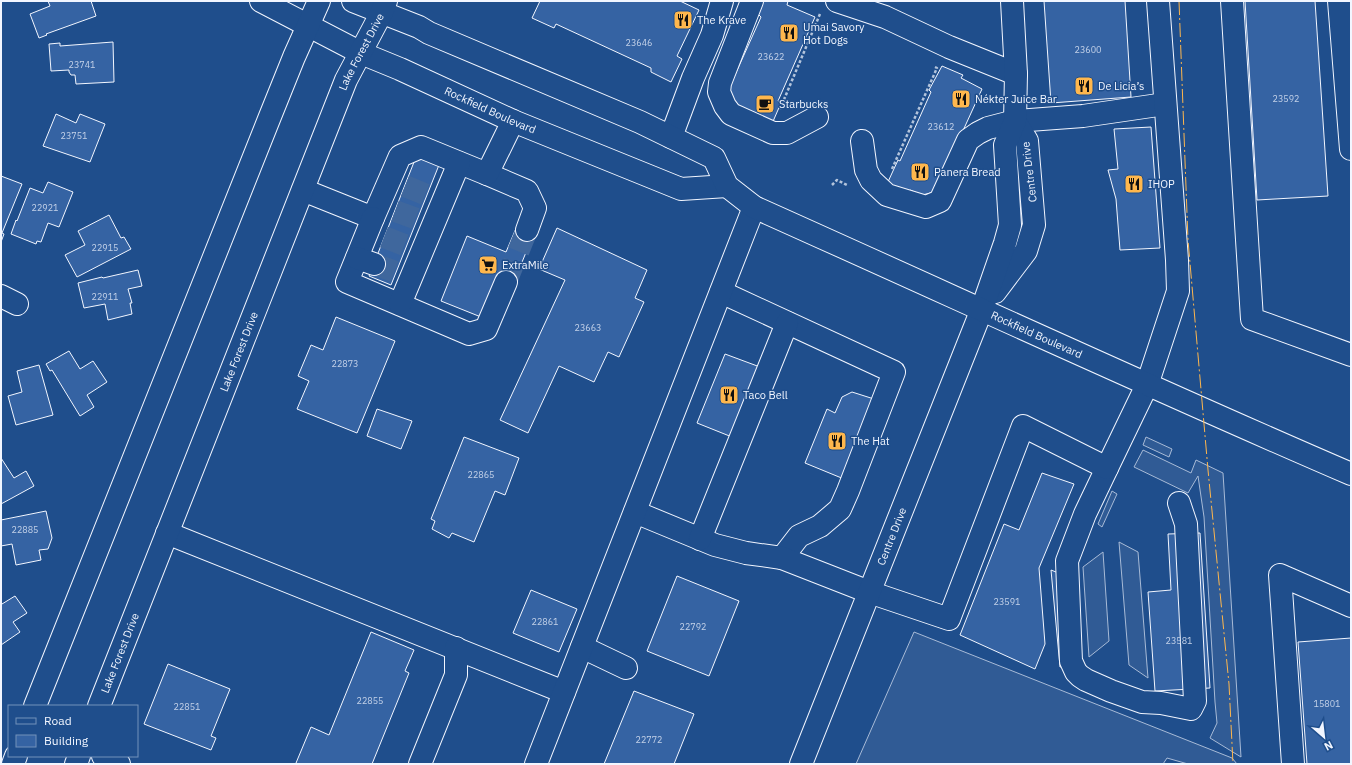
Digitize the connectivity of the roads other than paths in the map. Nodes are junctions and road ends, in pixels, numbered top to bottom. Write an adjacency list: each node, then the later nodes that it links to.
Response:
1 (261, 1): 12 (main road, Rockfield Boulevard)
2 (319, 1): 12 (main road)
3 (353, 1): 10 (main road, Rockfield Boulevard)
4 (722, 1): 19 (main road)
5 (752, 1): 16 (main road)
6 (1012, 1): 14 (main road)
7 (1158, 1): 15 (main road)
8 (1232, 1): 34 (main road)
9 (1339, 1): 21 (main road)
10 (384, 6): 13 (main road, Lake Forest Drive); 19 (main road, Rockfield Boulevard)
11 (832, 9): 14 (main road)
12 (308, 25): 13 (main road, Rockfield Boulevard); 49 (main road)
13 (361, 53): 18 (main road, Rockfield Boulevard); 25 (main road, Lake Forest Drive)
14 (1016, 74): 17 (main road)
15 (1165, 104): 17 (main road); 35 (main road)
16 (817, 117)
17 (1015, 121): 20 (main road); 32 (main road, Centre Drive)
18 (513, 122): 23 (main road); 24 (main road, Rockfield Boulevard)
19 (671, 137): 24 (main road, Rockfield Boulevard)
20 (862, 141)
21 (1351, 149)
22 (459, 163): 23 (main road); 27 (main road); 31 (main road)
23 (487, 174): 28 (main road)
24 (727, 186): 26 (main road, Rockfield Boulevard)
25 (303, 190): 27 (main road); 40 (main road, Lake Forest Drive)
26 (754, 207): 30 (main road); 32 (main road, Rockfield Boulevard)
27 (380, 220): 31 (main road)
28 (527, 230)
29 (506, 282): 31 (main road)
30 (721, 292): 33 (main road); 39 (main road)
31 (400, 304)
32 (982, 309): 35 (main road, Rockfield Boulevard); 43 (main road, Centre Drive)
33 (787, 323): 41 (main road); 42 (main road)
34 (1351, 355)
35 (1147, 385): 36 (main road); 37 (main road, Rockfield Boulevard)
36 (1107, 468): 38 (main road); 43 (main road)
37 (1351, 474)
38 (1179, 503)
39 (635, 512): 41 (main road); 45 (main road)
40 (167, 533): 46 (main road); 50 (main road, Lake Forest Drive)
41 (700, 539): 42 (main road)
42 (782, 558): 43 (main road)
43 (869, 592): 55 (main road, Centre Drive)
44 (1351, 606): 56 (main road)
45 (582, 647): 47 (main road); 48 (main road)
46 (456, 648): 48 (main road); 53 (main road)
47 (626, 668)
48 (564, 692): 54 (main road)
49 (35, 705)
50 (99, 705)
51 (105, 757): 52 (main road)
52 (119, 764)
53 (420, 764)
54 (536, 764)
55 (800, 764)
56 (1293, 764)

